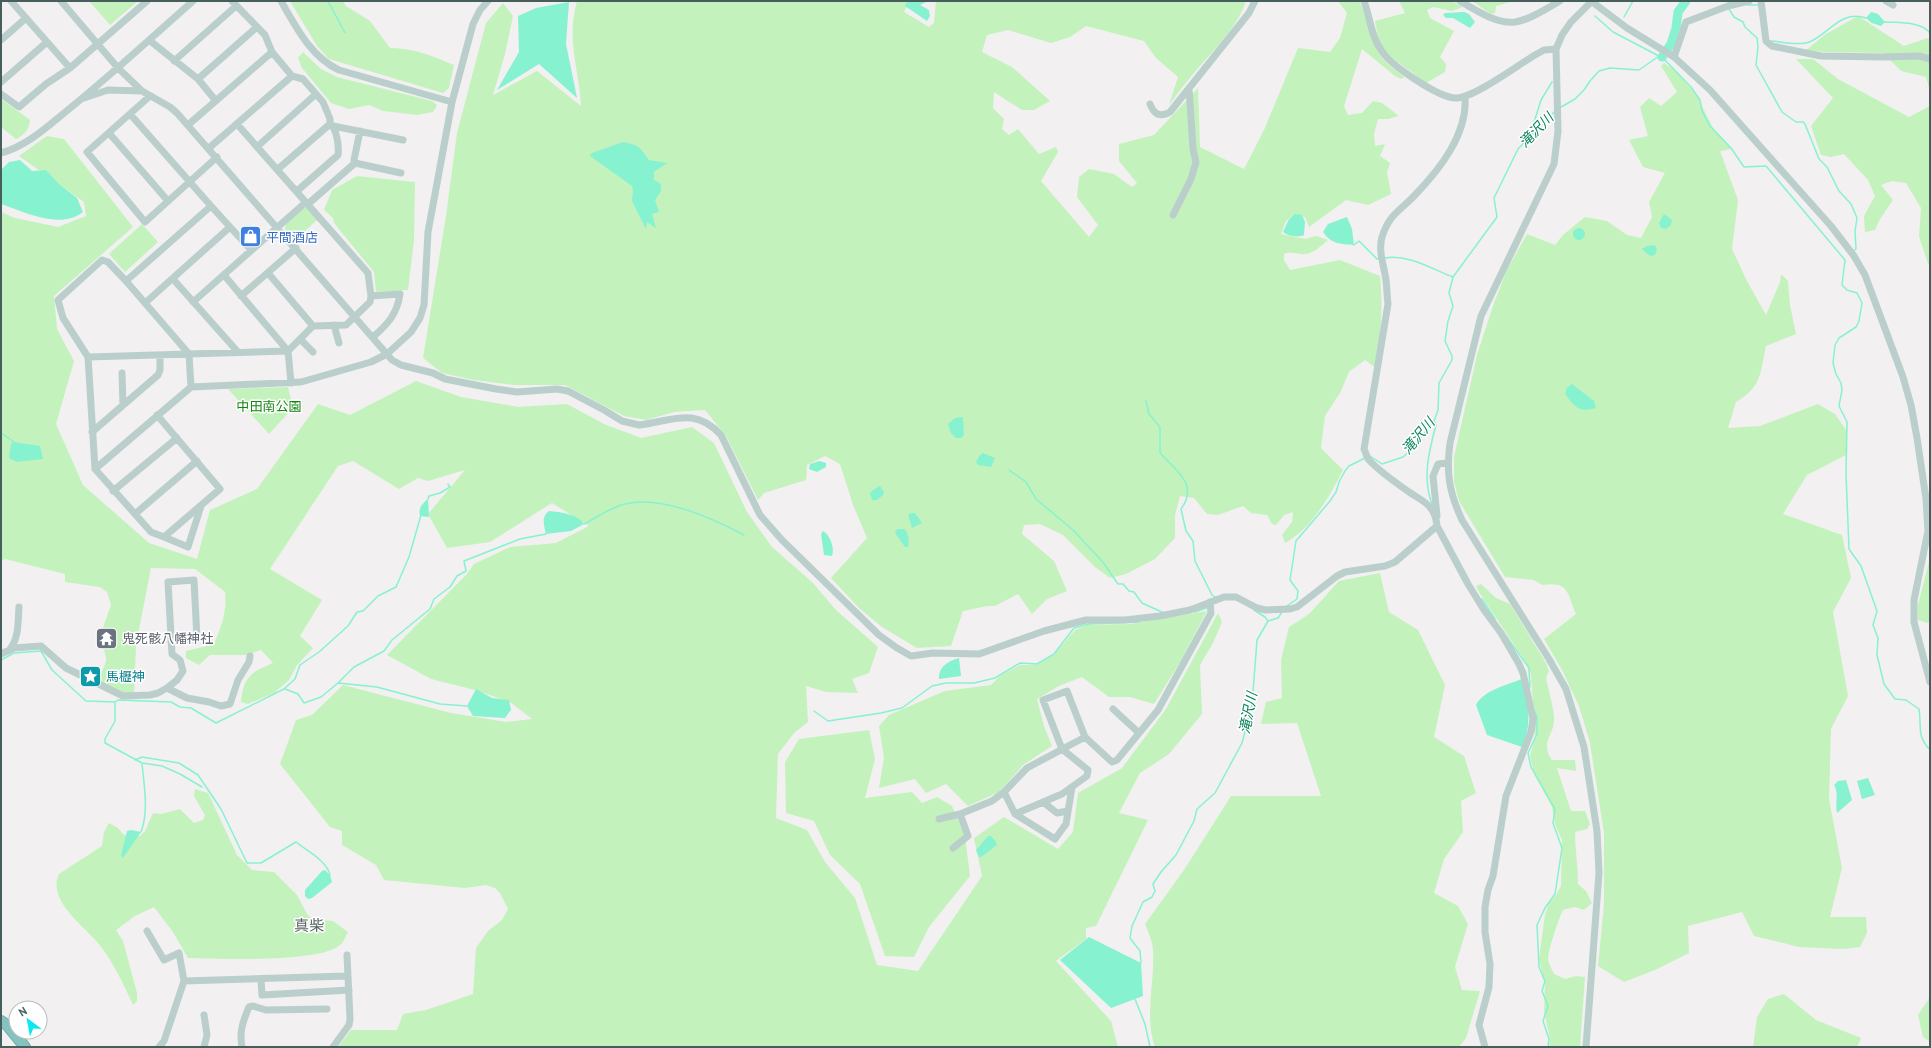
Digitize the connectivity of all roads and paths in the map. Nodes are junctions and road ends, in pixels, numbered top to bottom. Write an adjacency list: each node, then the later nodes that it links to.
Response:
1 (11, 1): 18 (street)
2 (61, 1): 23 (street)
3 (147, 1): 23 (street)
4 (193, 1): 16 (street)
5 (281, 1): 42 (street)
6 (488, 1): 42 (street)
7 (1254, 1): 34 (street)
8 (1364, 1): 39 (street)
9 (1460, 1): 10 (street)
10 (1560, 1)
11 (1592, 1): 24 (street); 26 (street)
12 (1749, 1): 26 (street)
13 (1761, 1): 27 (street)
14 (1886, 1): 17 (street)
15 (234, 3): 19 (street); 28 (street)
16 (184, 4): 21 (street)
17 (1893, 5)
18 (26, 18): 20 (street); 22 (street)
19 (257, 27): 25 (street); 32 (street)
20 (1, 40)
21 (149, 40): 28 (street); 30 (street)
22 (47, 42): 29 (street); 33 (street)
23 (99, 44): 29 (street); 30 (street)
24 (1556, 49): 39 (street); 97 (street)
25 (272, 52): 31 (street); 41 (street)
26 (1674, 57): 111 (street)
27 (1930, 59)
28 (174, 60): 32 (street)
29 (70, 68): 36 (street)
30 (118, 68): 35 (street); 40 (street)
31 (292, 76): 37 (street); 45 (street)
32 (198, 79): 41 (street)
33 (1, 82)
34 (1189, 88): 43 (street); 63 (street)
35 (142, 91): 38 (street); 40 (street)
36 (1, 94)
37 (316, 94): 47 (street); 51 (street)
38 (150, 96): 44 (street); 46 (street)
39 (1465, 96): 102 (street)
40 (79, 101): 53 (street)
41 (216, 101): 46 (street)
42 (452, 102): 86 (street)
43 (1150, 104)
44 (130, 114): 49 (street); 58 (street)
45 (237, 124): 51 (street); 52 (street)
46 (188, 125): 52 (street)
47 (331, 125): 48 (street); 56 (street); 59 (street)
48 (360, 131): 50 (street); 55 (street)
49 (109, 133): 60 (street); 60 (street)
50 (402, 140)
51 (258, 146): 56 (street)
52 (209, 148): 54 (street)
53 (1, 153)
54 (217, 157): 58 (street); 65 (street)
55 (355, 163): 57 (street); 61 (street)
56 (278, 169): 59 (street)
57 (401, 173)
58 (190, 182): 60 (street); 62 (street)
59 (297, 191): 61 (street)
60 (168, 201)
61 (307, 203): 65 (street); 73 (street)
62 (211, 206): 64 (street); 71 (street)
63 (1173, 215)
64 (230, 227): 67 (street); 70 (street)
65 (277, 227): 66 (street); 67 (street)
66 (296, 248): 68 (street); 76 (street)
67 (251, 250): 69 (street)
68 (268, 274): 72 (street); 78 (street)
69 (224, 275): 72 (street); 74 (street)
70 (173, 279): 74 (street); 75 (street)
71 (126, 281): 75 (street); 88 (street)
72 (241, 296): 83 (street)
73 (371, 296): 76 (street); 79 (street)
74 (194, 302): 82 (street)
75 (145, 303): 85 (street)
76 (355, 316): 77 (street); 79 (street)
77 (334, 325): 78 (street); 81 (street)
78 (314, 326): 80 (street)
79 (373, 337): 86 (street)
80 (300, 339): 83 (street); 84 (street)
81 (339, 343)
82 (237, 351): 83 (street); 85 (street)
83 (288, 351): 90 (street)
84 (313, 352)
85 (189, 354): 87 (street); 91 (street)
86 (386, 354): 90 (street); 105 (street)
87 (160, 355): 88 (street); 92 (street)
88 (88, 357): 94 (street)
89 (122, 373): 92 (street)
90 (290, 383): 91 (street)
91 (191, 387): 93 (street)
92 (123, 405): 94 (street)
93 (157, 415): 95 (street); 98 (street)
94 (92, 432): 98 (street)
95 (177, 438): 96 (street); 99 (street)
96 (197, 461): 100 (street); 101 (street)
97 (1447, 463): 102 (street); 140 (street)
98 (95, 469): 99 (street)
99 (114, 490): 101 (street)
100 (201, 506): 104 (street); 104 (street)
101 (135, 514): 104 (street)
102 (1436, 518): 103 (street)
103 (1437, 526): 105 (street); 139 (street)
104 (164, 537)
105 (1210, 602): 114 (street)
106 (19, 607): 108 (street)
107 (171, 642): 107 (street); 112 (street)
108 (9, 650): 109 (street); 112 (street)
109 (1, 654)
110 (250, 656): 112 (street)
111 (1930, 682)
112 (167, 688)
113 (1113, 709): 114 (street)
114 (1139, 733): 115 (street)
115 (1085, 737): 116 (street); 116 (street)
116 (1062, 749): 117 (street); 118 (street)
117 (1072, 787): 119 (street); 120 (street)
118 (1004, 792): 121 (street); 122 (street)
119 (1043, 802): 120 (street); 122 (street)
120 (1068, 811): 122 (street)
121 (960, 814): 123 (street); 124 (street)
122 (1015, 814)
123 (939, 819)
124 (953, 848)
125 (147, 931): 129 (street)
126 (347, 955): 127 (street)
127 (348, 976): 128 (street); 130 (street)
128 (261, 979): 129 (street); 130 (street)
129 (184, 981): 135 (street)
130 (348, 990): 138 (street)
131 (327, 1009): 137 (street)
132 (204, 1015): 136 (street)
133 (1, 1021): 134 (highway)
134 (26, 1047)
135 (159, 1047)
136 (204, 1047)
137 (242, 1047)
138 (333, 1047)
139 (1485, 1047)
140 (1586, 1047)

